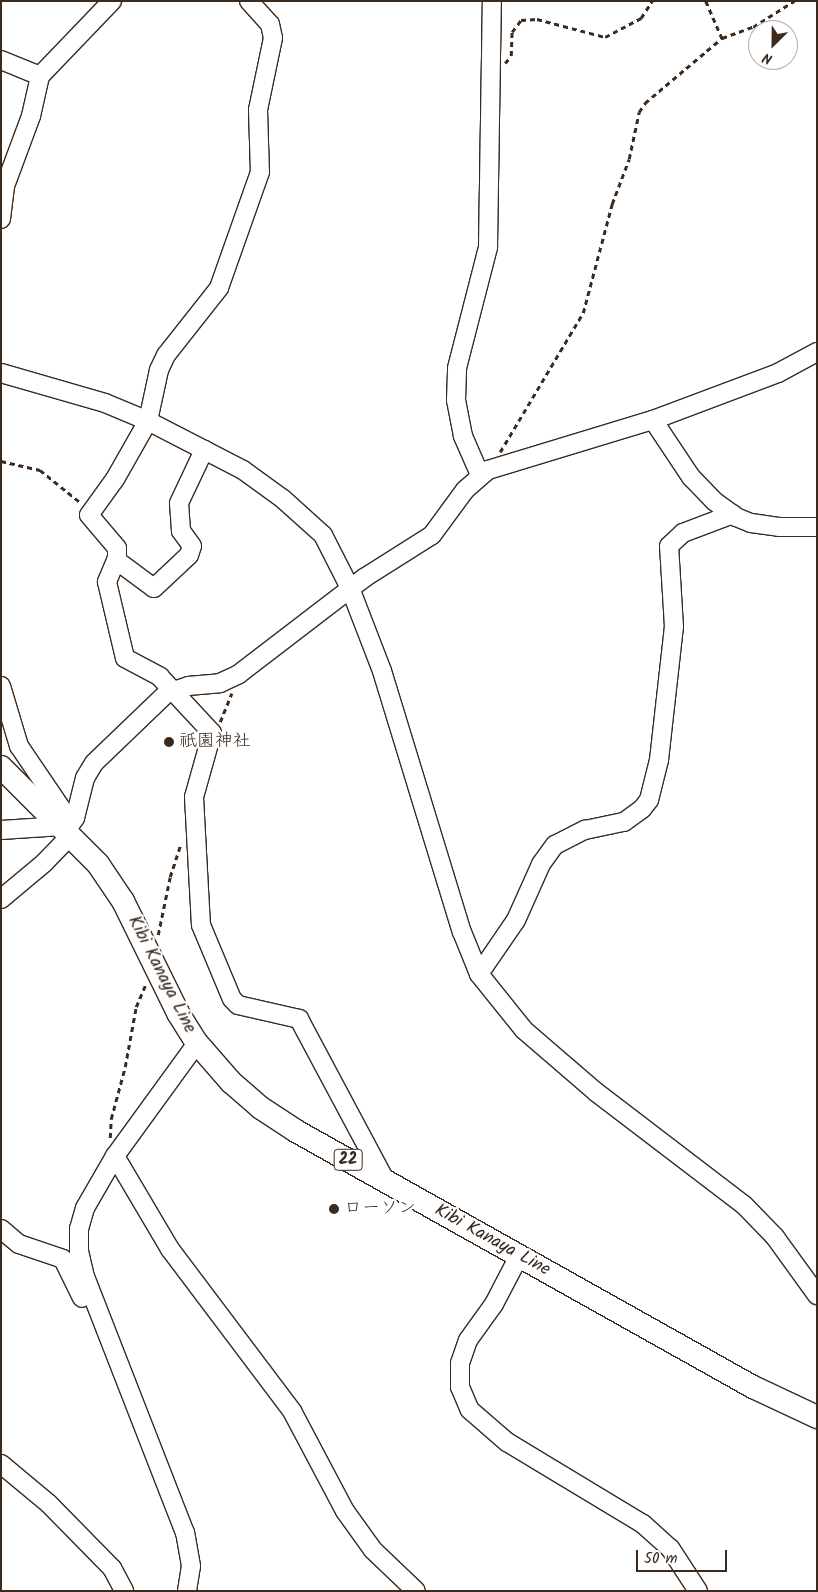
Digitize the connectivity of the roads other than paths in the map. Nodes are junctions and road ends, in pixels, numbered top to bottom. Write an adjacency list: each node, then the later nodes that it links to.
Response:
1 (112, 1): 5 (street)
2 (249, 1): 10 (street)
3 (492, 1): 12 (street)
4 (1, 60): 5 (street)
5 (40, 76): 6 (street)
6 (1, 219)
7 (817, 352): 9 (street)
8 (1, 372): 10 (street)
9 (654, 420): 12 (street); 13 (street)
10 (148, 421): 11 (street); 15 (street)
11 (204, 450): 15 (street); 16 (street)
12 (484, 473): 16 (street)
13 (732, 514): 14 (street); 23 (street)
14 (817, 528)
15 (116, 560): 18 (street)
16 (350, 588): 18 (street); 23 (street)
17 (1, 686): 20 (street)
18 (171, 691): 20 (street); 26 (street)
19 (1, 767): 20 (main road, Kibi Kanaya Line / 22)
20 (67, 829): 21 (street); 22 (street); 24 (main road, Kibi Kanaya Line / 22)
21 (1, 830)
22 (1, 899)
23 (479, 974): 29 (street)
24 (197, 1043): 25 (street); 26 (main road, Kibi Kanaya Line / 22)
25 (115, 1156): 30 (street); 35 (street)
26 (386, 1182): 28 (main road, Kibi Kanaya Line / 22)
27 (1, 1229): 30 (street)
28 (518, 1256): 31 (main road, Kibi Kanaya Line / 22); 36 (street)
29 (817, 1295)
30 (109, 1340): 34 (street)
31 (817, 1417)
32 (1, 1464): 33 (street)
33 (124, 1591)
34 (187, 1591)
35 (416, 1591)
36 (698, 1591)

